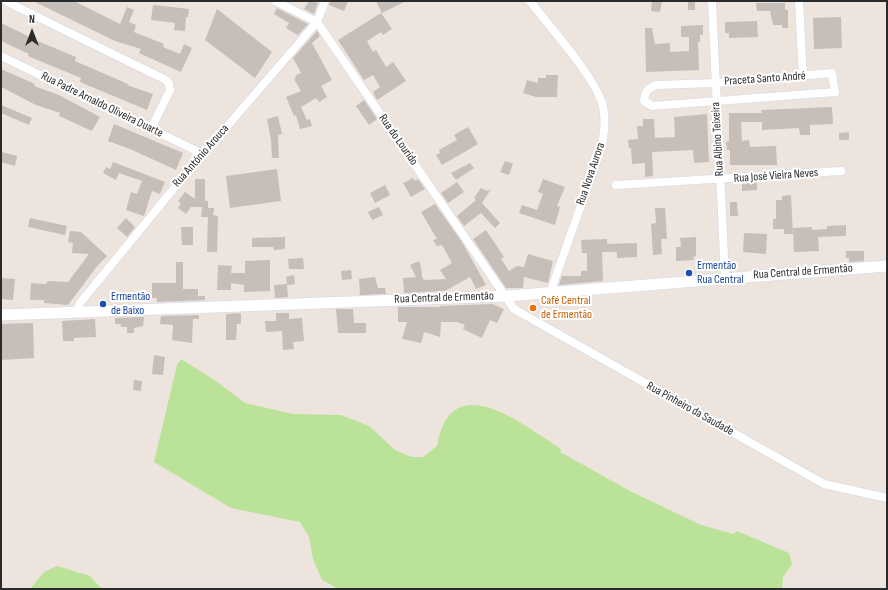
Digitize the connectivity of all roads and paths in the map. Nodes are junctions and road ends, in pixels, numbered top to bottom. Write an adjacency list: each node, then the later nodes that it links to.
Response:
1 (6, 1): 12 (street)
2 (275, 1): 7 (street, Rua do Lourido)
3 (325, 1): 7 (street, Rua António Arouca)
4 (530, 1): 19 (street, Rua Nova Aurora)
5 (712, 1): 10 (street, Rua Albino Teixeira)
6 (799, 1): 9 (street)
7 (317, 22): 13 (street, Rua António Arouca); 20 (street, Rua do Lourido)
8 (1, 56): 12 (street, Rua Padre Arnaldo Oliveira Duarte)
9 (803, 76): 10 (street, Praceta Santo André); 11 (street, Praceta Santo André)
10 (716, 83): 11 (street, Rua Albino Teixeira); 11 (street, Praceta Santo André)
11 (717, 102): 15 (street, Rua Albino Teixeira)
12 (152, 129): 13 (street, Rua Padre Arnaldo Oliveira Duarte)
13 (203, 154): 21 (street, Rua António Arouca)
14 (841, 171): 15 (street, Rua José Vieira Neves)
15 (720, 179): 16 (street, Rua José Vieira Neves); 18 (street, Rua Albino Teixeira)
16 (616, 185)
17 (887, 266): 18 (street, Rua Central de Ermentão)
18 (725, 278): 19 (street, Rua Central de Ermentão)
19 (550, 293): 20 (street, Rua Central de Ermentão)
20 (507, 296): 21 (street, Rua Central de Ermentão); 23 (street, Rua Pinheiro da Saudade)
21 (77, 312): 22 (street, Rua Central de Ermentão)
22 (1, 315)
23 (887, 498)

